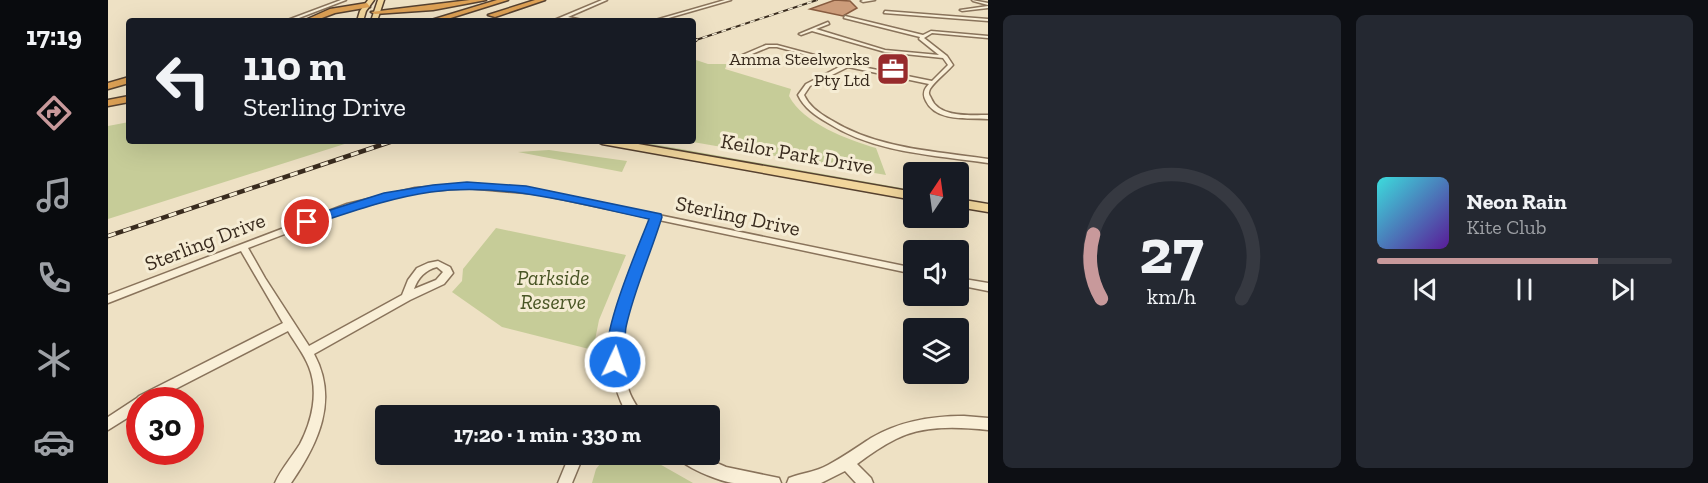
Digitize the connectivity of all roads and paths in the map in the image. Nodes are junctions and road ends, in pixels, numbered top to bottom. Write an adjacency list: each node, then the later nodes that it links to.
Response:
1 (344, 0): 19 (street)
2 (483, 0): 14 (highway)
3 (505, 0): 23 (highway)
4 (523, 0): 24 (highway)
5 (542, 0): 18 (highway)
6 (605, 0): 25 (street)
7 (729, 0): 26 (street)
8 (873, 0): 10 (street)
9 (974, 0): 12 (street)
10 (863, 2)
11 (372, 4): 14 (highway); 16 (main road); 16 (main road); 20 (highway); 21 (main road)
12 (988, 5): 13 (street)
13 (962, 10)
14 (389, 11): 16 (highway)
15 (884, 11): 27 (street)
16 (375, 12): 22 (main road)
17 (853, 14): 31 (street)
18 (485, 17)
19 (295, 18)
20 (320, 18)
21 (362, 18)
22 (374, 18)
23 (442, 18)
24 (463, 18)
25 (564, 18)
26 (665, 18)
27 (988, 20)
28 (828, 23): 29 (street)
29 (813, 30): 30 (street); 33 (street)
30 (801, 34)
31 (922, 36): 32 (street); 33 (street)
32 (988, 37)
33 (946, 58): 37 (street)
34 (733, 60): 35 (street)
35 (847, 65): 37 (street); 48 (street)
36 (126, 81): 38 (highway)
37 (934, 83): 45 (street)
38 (108, 86)
39 (126, 92): 40 (highway)
40 (108, 95)
41 (126, 100): 42 (highway)
42 (108, 103)
43 (126, 111): 44 (highway)
44 (108, 114)
45 (988, 117)
46 (619, 144): 50 (main road, Keilor Park Drive)
47 (664, 144): 49 (main road, Keilor Park Drive)
48 (988, 161)
49 (903, 185)
50 (903, 194)
51 (969, 196): 52 (main road)
52 (988, 199)
53 (969, 205): 54 (main road)
54 (988, 208)
55 (656, 217): 56 (street, Sterling Drive); 57 (street, Sterling Drive); 65 (street)
56 (243, 247): 61 (street, Sterling Drive); 62 (street)
57 (903, 269)
58 (969, 283): 59 (street)
59 (988, 287)
60 (406, 297): 63 (street)
61 (108, 299)
62 (290, 325): 63 (street); 64 (street)
63 (307, 353): 72 (street)
64 (170, 387)
65 (628, 405)
66 (126, 412): 67 (street)
67 (108, 424)
68 (988, 424): 69 (street)
69 (847, 464): 75 (street); 76 (street)
70 (572, 465): 73 (street)
71 (703, 465): 74 (street)
72 (282, 483)
73 (565, 483)
74 (774, 483)
75 (794, 483)
76 (866, 483)

